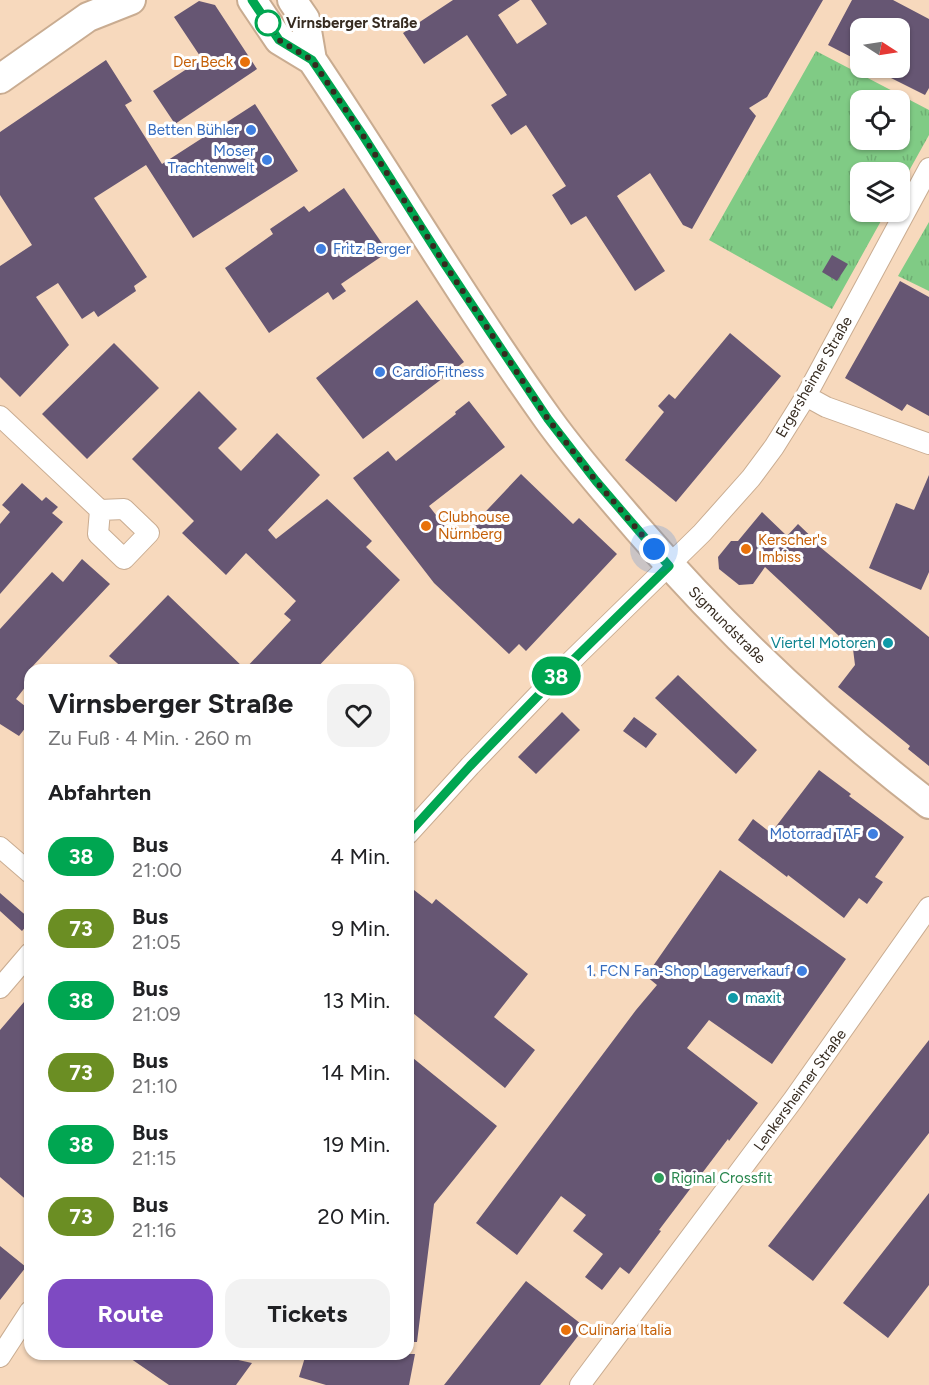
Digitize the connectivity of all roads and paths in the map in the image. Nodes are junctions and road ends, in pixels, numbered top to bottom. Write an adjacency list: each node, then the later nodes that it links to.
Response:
1 (131, 0): 4 (main road)
2 (252, 0): 5 (main road, Sigmundstraße)
3 (292, 0): 5 (main road, Sigmundstraße)
4 (95, 8): 6 (main road)
5 (312, 60): 12 (main road, Sigmundstraße)
6 (0, 79)
7 (929, 168): 8 (street, Ergersheimer Straße)
8 (806, 396): 10 (street); 12 (street, Ergersheimer Straße)
9 (0, 416): 11 (street)
10 (929, 444)
11 (100, 510)
12 (669, 566): 13 (main road, Sigmundstraße); 14 (street, Ergersheimer Straße)
13 (929, 804)
14 (414, 827)
15 (0, 847): 16 (street)
16 (24, 868)
17 (929, 907): 22 (street, Lenkersheimer Straße)
18 (24, 960): 19 (street)
19 (0, 988)
20 (24, 1320): 21 (street)
21 (0, 1357)
22 (580, 1385)

